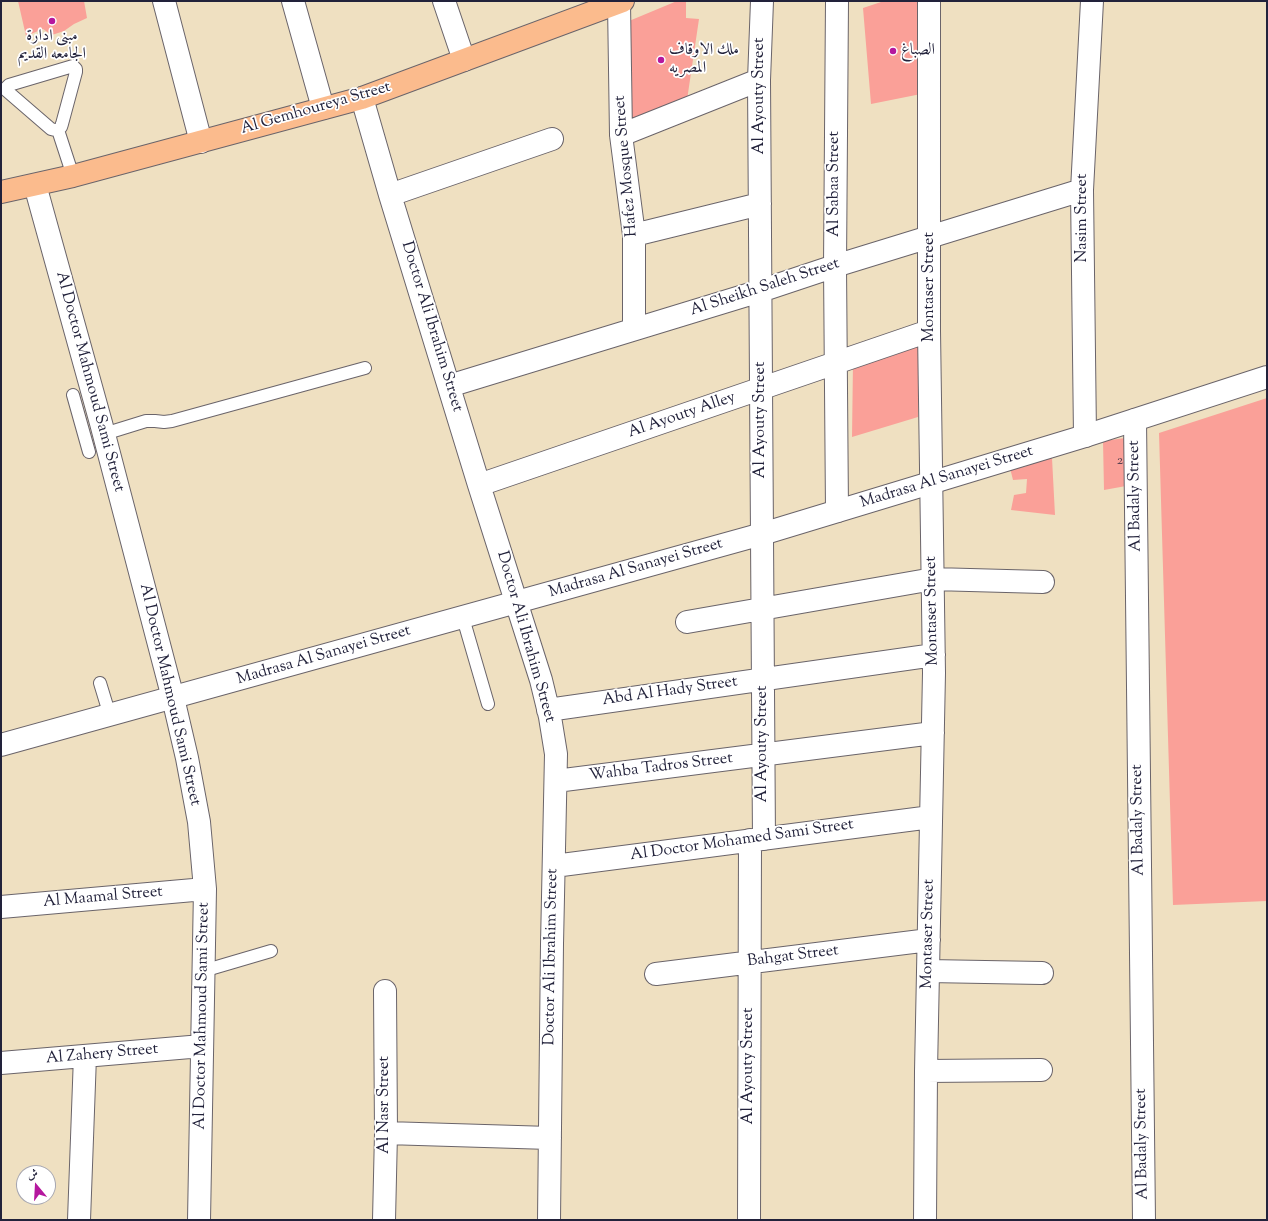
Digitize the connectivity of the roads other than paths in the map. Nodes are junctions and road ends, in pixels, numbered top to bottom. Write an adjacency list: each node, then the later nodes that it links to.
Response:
1 (164, 1): 16 (street)
2 (293, 1): 12 (street)
3 (444, 1): 9 (street)
4 (762, 1): 10 (street, Al Ayouty Street)
5 (837, 1): 25 (street, Al Sabaa Street)
6 (929, 1): 24 (street, Montaser Street)
7 (1092, 1): 19 (street, Nasim Street)
8 (621, 2): 9 (main road, Al Gemhoureya Street); 14 (street, Hafez Mosque Street)
9 (464, 60): 11 (main road, Al Gemhoureya Street)
10 (759, 80): 14 (street); 22 (street, Al Ayouty Street)
11 (362, 98): 12 (main road, Al Gemhoureya Street); 21 (street, Doctor Ali Ibrahim Street)
12 (323, 108): 16 (main road, Al Gemhoureya Street)
13 (58, 130): 13 (lane); 17 (lane)
14 (621, 135): 23 (street, Hafez Mosque Street)
15 (552, 139): 21 (street)
16 (201, 142): 17 (main road, Al Gemhoureya Street)
17 (73, 176): 18 (main road, Al Gemhoureya Street)
18 (35, 185): 20 (main road, Al Gemhoureya Street); 36 (street, Al Doctor Mahmoud Sami Street)
19 (1082, 190): 24 (street, Al Sheikh Saleh Street); 37 (street, Nasim Street)
20 (1, 192)
21 (390, 195): 32 (street, Doctor Ali Ibrahim Street)
22 (760, 204): 23 (street); 26 (street, Al Ayouty Street)
23 (634, 235): 27 (street, Hafez Mosque Street)
24 (930, 237): 25 (street, Al Sheikh Saleh Street); 28 (street, Montaser Street)
25 (834, 266): 26 (street, Al Sheikh Saleh Street); 29 (street, Al Sabaa Street)
26 (760, 290): 27 (street, Al Sheikh Saleh Street); 33 (street, Al Ayouty Street)
27 (634, 329): 32 (street, Al Sheikh Saleh Street)
28 (930, 331): 29 (street, Al Ayouty Alley); 39 (street, Montaser Street)
29 (836, 363): 33 (street, Al Ayouty Alley); 41 (street, Al Sabaa Street)
30 (365, 368): 36 (lane)
31 (1267, 377): 35 (street, Madrasa Al Sanayei Street)
32 (449, 386): 40 (street, Doctor Ali Ibrahim Street)
33 (761, 389): 40 (street, Al Ayouty Alley); 42 (street, Al Ayouty Street)
34 (73, 395): 36 (lane)
35 (1135, 420): 37 (street, Madrasa Al Sanayei Street); 86 (street, Al Badaly Street)
36 (96, 428): 38 (lane); 52 (street, Al Doctor Mahmoud Sami Street)
37 (1085, 436): 39 (street, Madrasa Al Sanayei Street)
38 (89, 452)
39 (932, 483): 41 (street, Madrasa Al Sanayei Street); 43 (street, Montaser Street)
40 (479, 485): 45 (street, Doctor Ali Ibrahim Street)
41 (837, 511): 42 (street, Madrasa Al Sanayei Street)
42 (762, 534): 45 (street, Madrasa Al Sanayei Street); 46 (street, Al Ayouty Street)
43 (933, 579): 44 (street); 46 (street); 49 (street, Montaser Street)
44 (1043, 582)
45 (517, 603): 47 (street, Madrasa Al Sanayei Street); 54 (street, Doctor Ali Ibrahim Street)
46 (762, 609): 48 (street); 50 (street, Al Ayouty Street)
47 (462, 618): 52 (street, Madrasa Al Sanayei Street); 53 (lane)
48 (687, 622)
49 (934, 655): 50 (street, Abd Al Hady Street); 56 (street, Montaser Street)
50 (763, 679): 54 (street, Abd Al Hady Street); 58 (street, Al Ayouty Street)
51 (100, 683): 55 (lane)
52 (173, 698): 55 (street, Madrasa Al Sanayei Street); 63 (street, Al Doctor Mahmoud Sami Street)
53 (488, 704)
54 (548, 710): 59 (street, Doctor Ali Ibrahim Street)
55 (110, 716): 57 (street, Madrasa Al Sanayei Street)
56 (933, 734): 58 (street, Wahba Tadros Street); 60 (street, Montaser Street)
57 (1, 745)
58 (763, 755): 59 (street, Wahba Tadros Street); 61 (street, Al Ayouty Street)
59 (556, 781): 62 (street, Doctor Ali Ibrahim Street)
60 (931, 817): 61 (street, Al Doctor Mohamed Sami Street); 65 (street, Montaser Street)
61 (757, 840): 62 (street, Al Doctor Mohamed Sami Street); 67 (street, Al Ayouty Street)
62 (554, 866): 79 (street, Doctor Ali Ibrahim Street)
63 (205, 889): 64 (street, Al Maamal Street); 68 (street, Al Doctor Mahmoud Sami Street)
64 (1, 908)
65 (929, 940): 67 (street, Bahgat Street); 69 (street, Montaser Street)
66 (271, 951): 68 (lane)
67 (750, 962): 71 (street, Bahgat Street); 84 (street, Al Ayouty Street)
68 (203, 971): 73 (street, Al Doctor Mahmoud Sami Street)
69 (928, 971): 70 (street); 77 (street, Montaser Street)
70 (1042, 973)
71 (656, 974)
72 (385, 991): 78 (street, Al Nasr Street)
73 (202, 1046): 74 (street, Al Zahery Street); 81 (street, Al Doctor Mahmoud Sami Street)
74 (86, 1056): 75 (street, Al Zahery Street); 80 (street)
75 (1, 1063)
76 (1041, 1070): 77 (street)
77 (926, 1071): 85 (street, Montaser Street)
78 (386, 1133): 79 (street); 82 (street, Al Nasr Street)
79 (550, 1138): 83 (street, Doctor Ali Ibrahim Street)
80 (79, 1220)
81 (199, 1220)
82 (384, 1220)
83 (549, 1220)
84 (749, 1220)
85 (925, 1220)
86 (1144, 1220)

